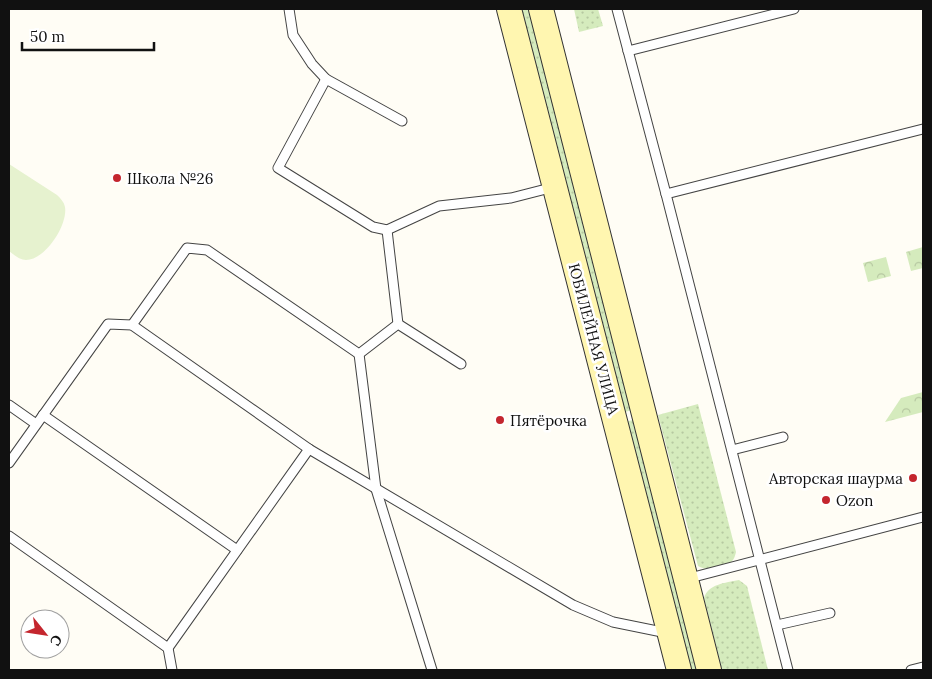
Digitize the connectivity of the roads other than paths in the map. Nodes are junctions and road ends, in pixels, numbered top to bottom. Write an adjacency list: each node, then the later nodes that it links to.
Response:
1 (289, 9): 7 (lane)
2 (509, 9): 10 (main road, ЮБИЛЕЙНАЯ УЛИЦА)
3 (541, 9): 29 (main road, ЮБИЛЕЙНАЯ УЛИЦА)
4 (618, 9): 6 (lane)
5 (794, 9): 6 (lane)
6 (628, 51): 11 (lane)
7 (326, 79): 8 (lane); 12 (lane)
8 (402, 121)
9 (923, 129): 11 (lane)
10 (554, 187): 12 (lane); 32 (main road, ЮБИЛЕЙНАЯ УЛИЦА)
11 (666, 194): 22 (lane)
12 (387, 230): 13 (lane)
13 (398, 324): 15 (lane); 16 (lane)
14 (132, 325): 15 (lane); 18 (lane); 21 (lane)
15 (358, 354): 24 (lane)
16 (461, 364)
17 (9, 405): 19 (lane)
18 (43, 415): 19 (lane); 27 (lane)
19 (36, 424): 23 (lane)
20 (783, 437): 22 (lane)
21 (309, 449): 24 (lane); 27 (lane)
22 (732, 450): 28 (lane)
23 (9, 462)
24 (376, 489): 32 (lane); 36 (lane)
25 (923, 517): 28 (lane)
26 (9, 536): 33 (lane)
27 (237, 550): 33 (lane)
28 (760, 560): 29 (lane); 31 (lane)
29 (686, 579): 38 (main road, ЮБИЛЕЙНАЯ УЛИЦА)
30 (830, 613): 31 (lane)
31 (777, 625): 39 (lane)
32 (669, 634): 37 (main road, ЮБИЛЕЙНАЯ УЛИЦА)
33 (168, 648): 35 (lane)
34 (923, 667): 40 (lane)
35 (172, 670)
36 (432, 670)
37 (678, 670)
38 (709, 670)
39 (788, 670)
40 (911, 670)

